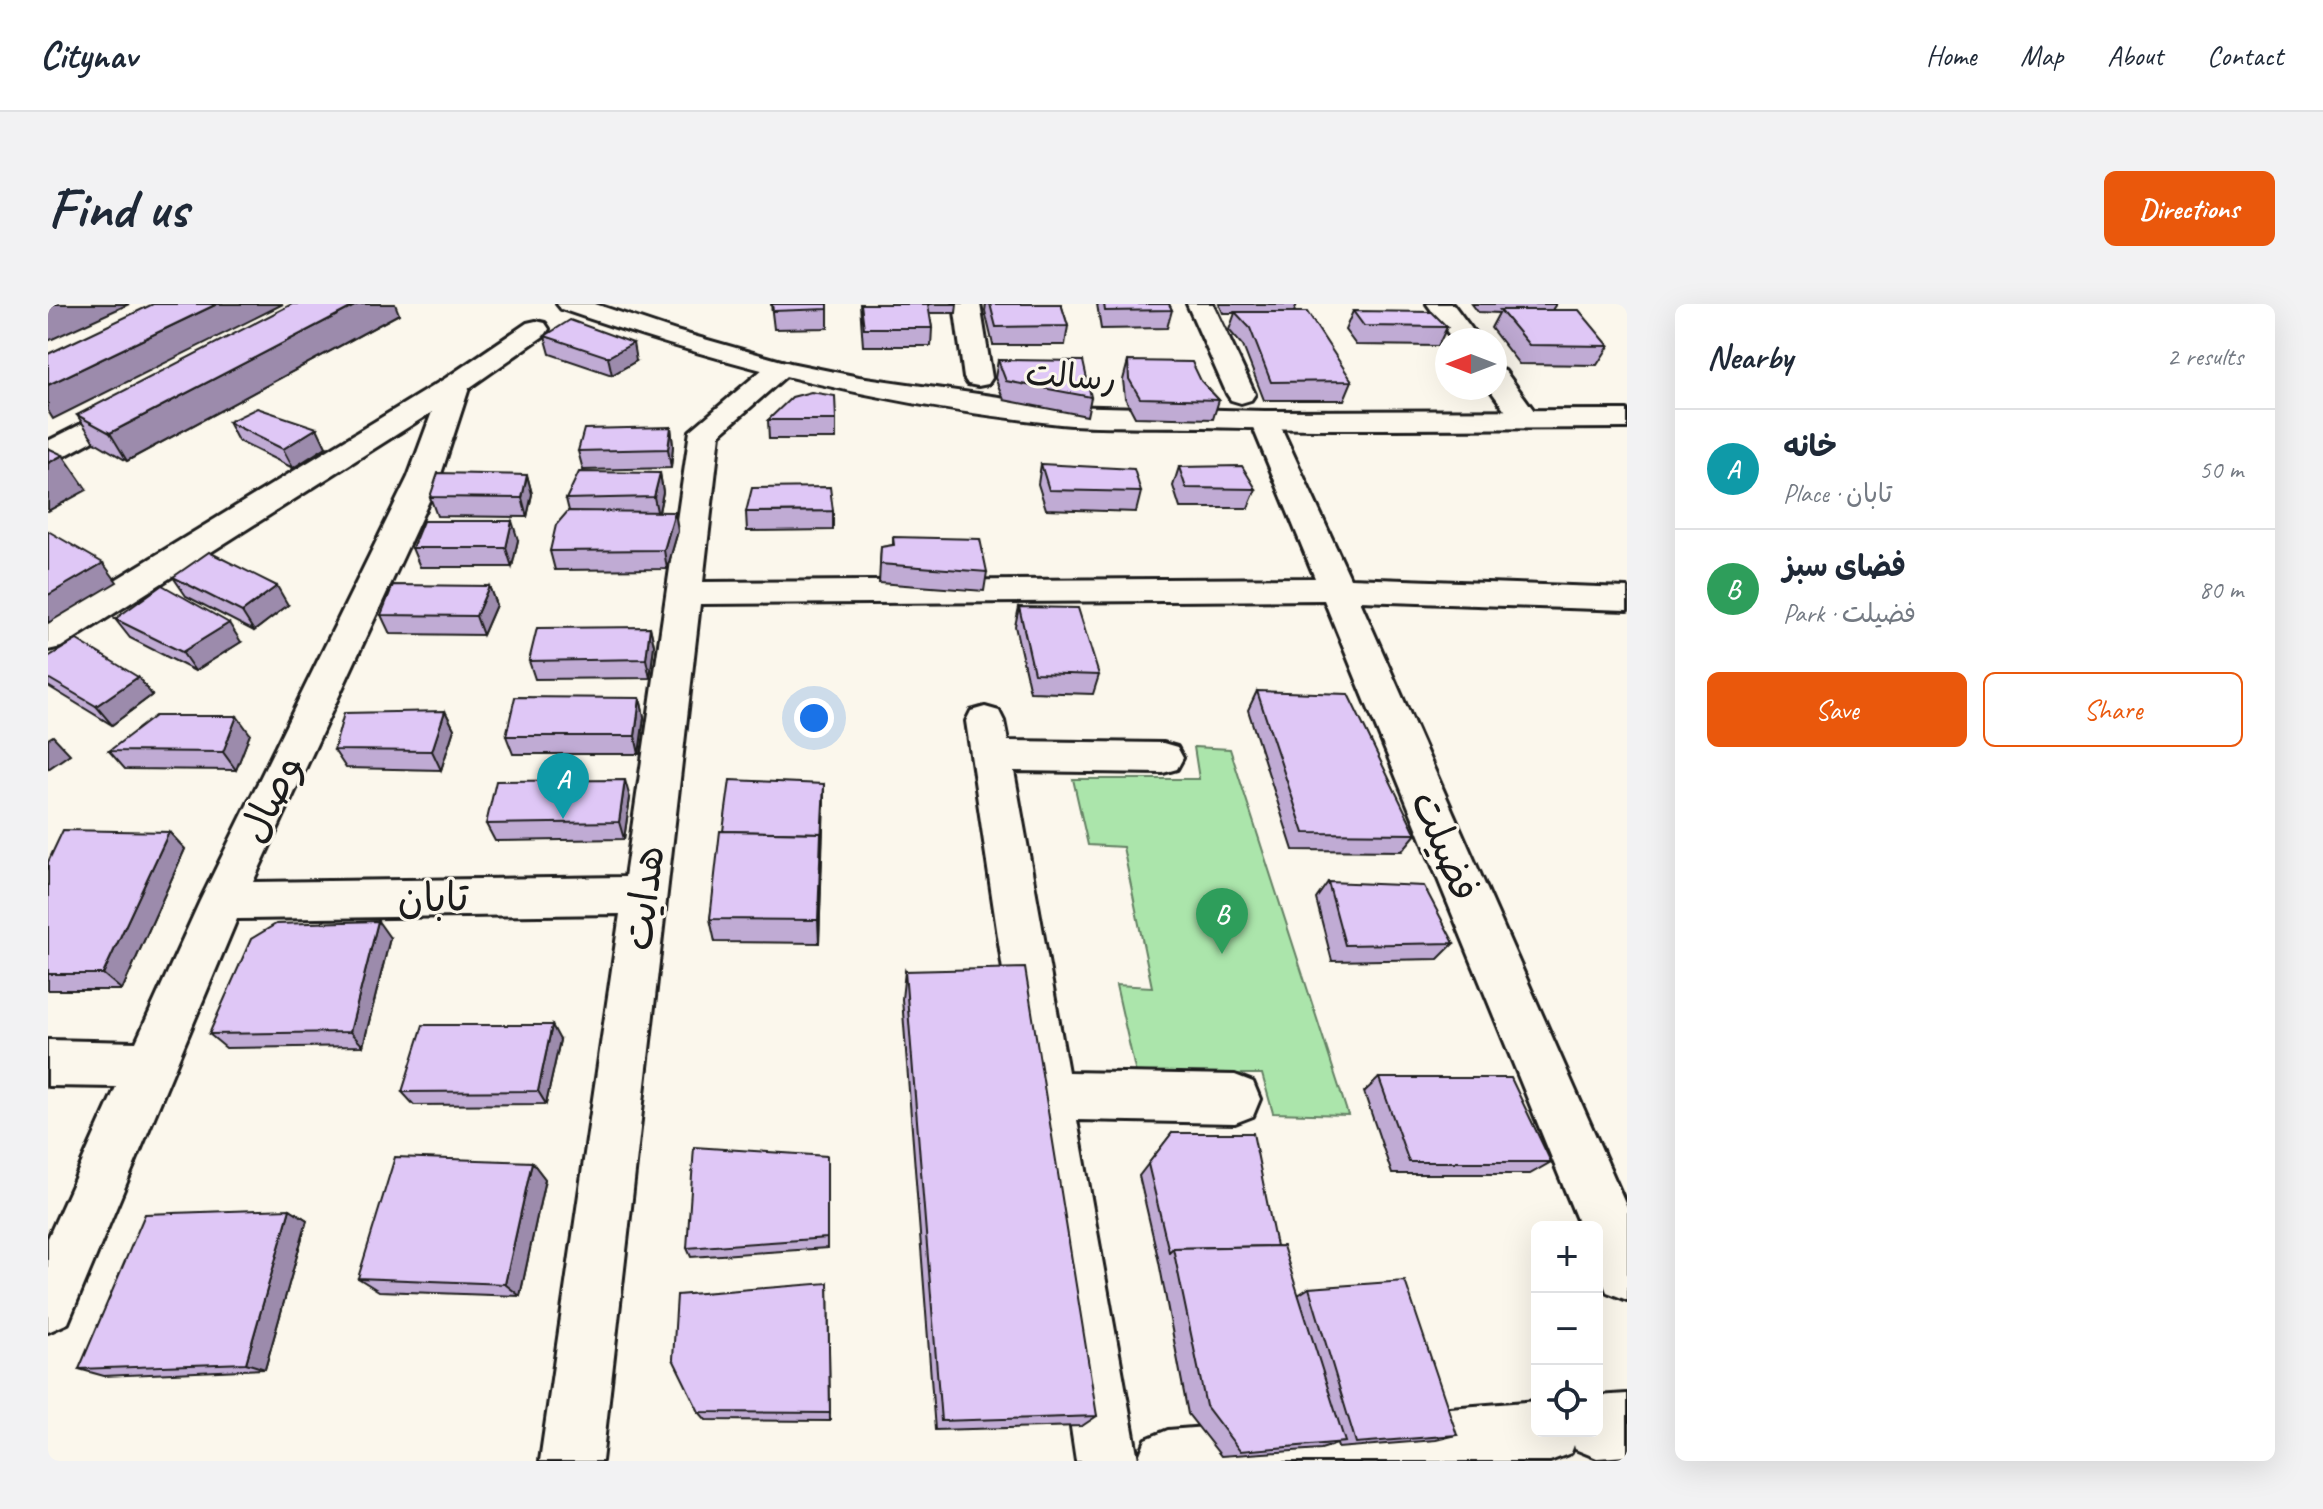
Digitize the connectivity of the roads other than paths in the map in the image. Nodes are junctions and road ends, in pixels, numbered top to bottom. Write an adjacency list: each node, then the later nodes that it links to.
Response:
1 (570, 304): 7 (street, رسالت)
2 (967, 304): 8 (street)
3 (1200, 304): 12 (street, فضیلت)
4 (1440, 304): 5 (street)
5 (1458, 328)
6 (536, 329): 9 (street)
7 (780, 369): 12 (street, رسالت); 19 (street, هدایت)
8 (978, 378)
9 (456, 384): 16 (street); 17 (street, وصال)
10 (159, 393): 15 (street)
11 (1507, 393): 13 (street)
12 (1253, 407): 13 (street, رسالت); 18 (street, فضیلت)
13 (1525, 418): 14 (street, رسالت)
14 (1627, 419)
15 (48, 453)
16 (333, 461): 17 (street); 21 (street)
17 (424, 477): 24 (street, وصال)
18 (1336, 589): 19 (street); 20 (street); 29 (street, فضیلت)
19 (684, 593): 23 (street, هدایت)
20 (1627, 599)
21 (48, 638)
22 (1163, 758): 27 (street)
23 (645, 895): 24 (street, تابان); 34 (street, هدایت)
24 (222, 901): 26 (street, وصال)
25 (48, 1063): 26 (street)
26 (151, 1065): 30 (street, وصال)
27 (1047, 1096): 28 (street); 35 (street)
28 (1235, 1099)
29 (1627, 1272)
30 (48, 1303)
31 (1627, 1425): 32 (street)
32 (1603, 1427)
33 (1531, 1432): 36 (street)
34 (571, 1461)
35 (1107, 1461)
36 (1168, 1461)

